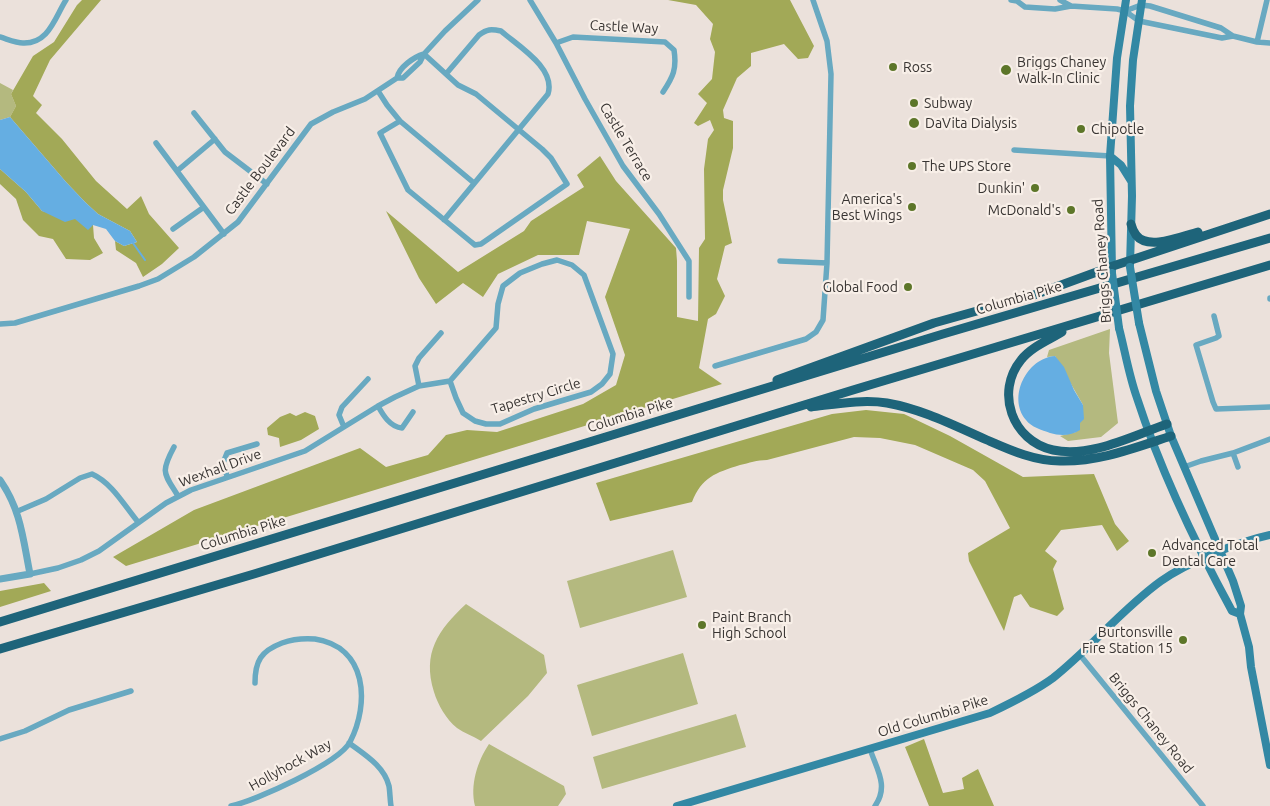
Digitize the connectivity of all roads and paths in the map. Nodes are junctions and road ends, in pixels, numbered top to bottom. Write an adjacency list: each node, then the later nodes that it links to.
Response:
1 (66, 0): 16 (street)
2 (478, 0): 20 (street, Castle Boulevard)
3 (530, 0): 18 (street, Castle Terrace)
4 (818, 0): 10 (street)
5 (1011, 0): 6 (street)
6 (1018, 0): 12 (street)
7 (1060, 0): 12 (street)
8 (1126, 0): 13 (main road, Briggs Chaney Road)
9 (1267, 0): 17 (street)
10 (814, 3): 43 (street)
11 (1142, 3): 13 (street); 14 (main road, Briggs Chaney Road); 15 (street)
12 (1071, 6): 13 (street)
13 (1125, 11): 14 (street); 30 (main road, Briggs Chaney Road)
14 (1139, 21): 15 (street); 32 (main road, Briggs Chaney Road)
15 (1233, 36): 17 (street)
16 (0, 37)
17 (1257, 42): 19 (street)
18 (556, 43): 23 (street, Castle Way); 47 (street, Castle Terrace)
19 (1270, 43)
20 (424, 54): 21 (street); 22 (street, Castle Boulevard)
21 (446, 74): 26 (street); 26 (street)
22 (378, 91): 25 (street); 34 (street, Castle Boulevard)
23 (663, 92)
24 (194, 113): 27 (street)
25 (400, 121): 33 (street); 37 (street)
26 (518, 129): 33 (street); 37 (street)
27 (215, 139): 31 (street); 34 (street)
28 (156, 143): 31 (street)
29 (1014, 150): 30 (street)
30 (1110, 156): 32 (main road); 46 (main road, Briggs Chaney Road)
31 (177, 171): 35 (street)
32 (1132, 182): 38 (main road, Briggs Chaney Road)
33 (474, 183): 37 (street)
34 (267, 184): 40 (street, Castle Boulevard)
35 (204, 207): 39 (street); 40 (street)
36 (1268, 214): 38 (highway); 44 (highway)
37 (444, 220)
38 (1131, 224): 44 (main road, Briggs Chaney Road)
39 (173, 228)
40 (224, 234): 49 (street, Castle Boulevard)
41 (1270, 238): 56 (highway, Columbia Pike)
42 (780, 261): 43 (street)
43 (827, 263): 52 (street)
44 (1130, 264): 46 (highway); 61 (main road, Briggs Chaney Road, bridge)
45 (1270, 265): 50 (highway)
46 (1112, 269): 56 (highway); 63 (main road, Briggs Chaney Road, bridge)
47 (689, 298)
48 (1214, 316): 58 (street)
49 (0, 324)
50 (1073, 325): 59 (highway); 63 (highway)
51 (441, 333): 55 (street)
52 (715, 366)
53 (368, 379): 62 (street)
54 (450, 382): 54 (street, Tapestry Circle); 55 (street, Wexhall Drive)
55 (419, 386): 57 (street, Wexhall Drive)
56 (714, 404): 83 (highway, Columbia Pike)
57 (378, 406): 60 (street); 62 (street, Wexhall Drive)
58 (1270, 407)
59 (791, 409): 66 (highway); 84 (highway)
60 (413, 412)
61 (1167, 424): 63 (highway); 64 (main road, Briggs Chaney Road)
62 (344, 427): 72 (street, Wexhall Drive)
63 (1148, 430): 66 (main road, Briggs Chaney Road)
64 (1171, 436): 66 (highway); 70 (main road, Briggs Chaney Road)
65 (1270, 438): 69 (street)
66 (1153, 442): 79 (main road, Briggs Chaney Road)
67 (257, 444): 72 (street)
68 (174, 447): 74 (street)
69 (1233, 453): 70 (street); 71 (street)
70 (1184, 467): 78 (main road, Briggs Chaney Road)
71 (1238, 467)
72 (227, 476): 74 (street, Wexhall Drive)
73 (0, 480): 75 (street)
74 (178, 496): 76 (street, Wexhall Drive)
75 (18, 511): 76 (street); 80 (street)
76 (138, 522): 80 (street, Wexhall Drive)
77 (1270, 536): 78 (main road, Old Columbia Pike)
78 (1220, 552): 79 (main road, Old Columbia Pike); 82 (main road, Briggs Chaney Road)
79 (1203, 559): 82 (main road, Briggs Chaney Road); 85 (main road, Old Columbia Pike)
80 (30, 574): 81 (street, Wexhall Drive)
81 (0, 578)
82 (1240, 614): 91 (main road, Briggs Chaney Road)
83 (0, 622)
84 (0, 649)
85 (1080, 655): 90 (main road, Old Columbia Pike); 96 (street, Briggs Chaney Road)
86 (255, 683): 89 (street, Hollyhock Way)
87 (131, 691): 88 (street)
88 (0, 739)
89 (349, 743): 92 (street, Hollyhock Way); 93 (street)
90 (870, 749): 94 (main road, Old Columbia Pike); 95 (street)
91 (1270, 765)
92 (231, 806)
93 (391, 806)
94 (677, 806)
95 (875, 806)
96 (1203, 806)

